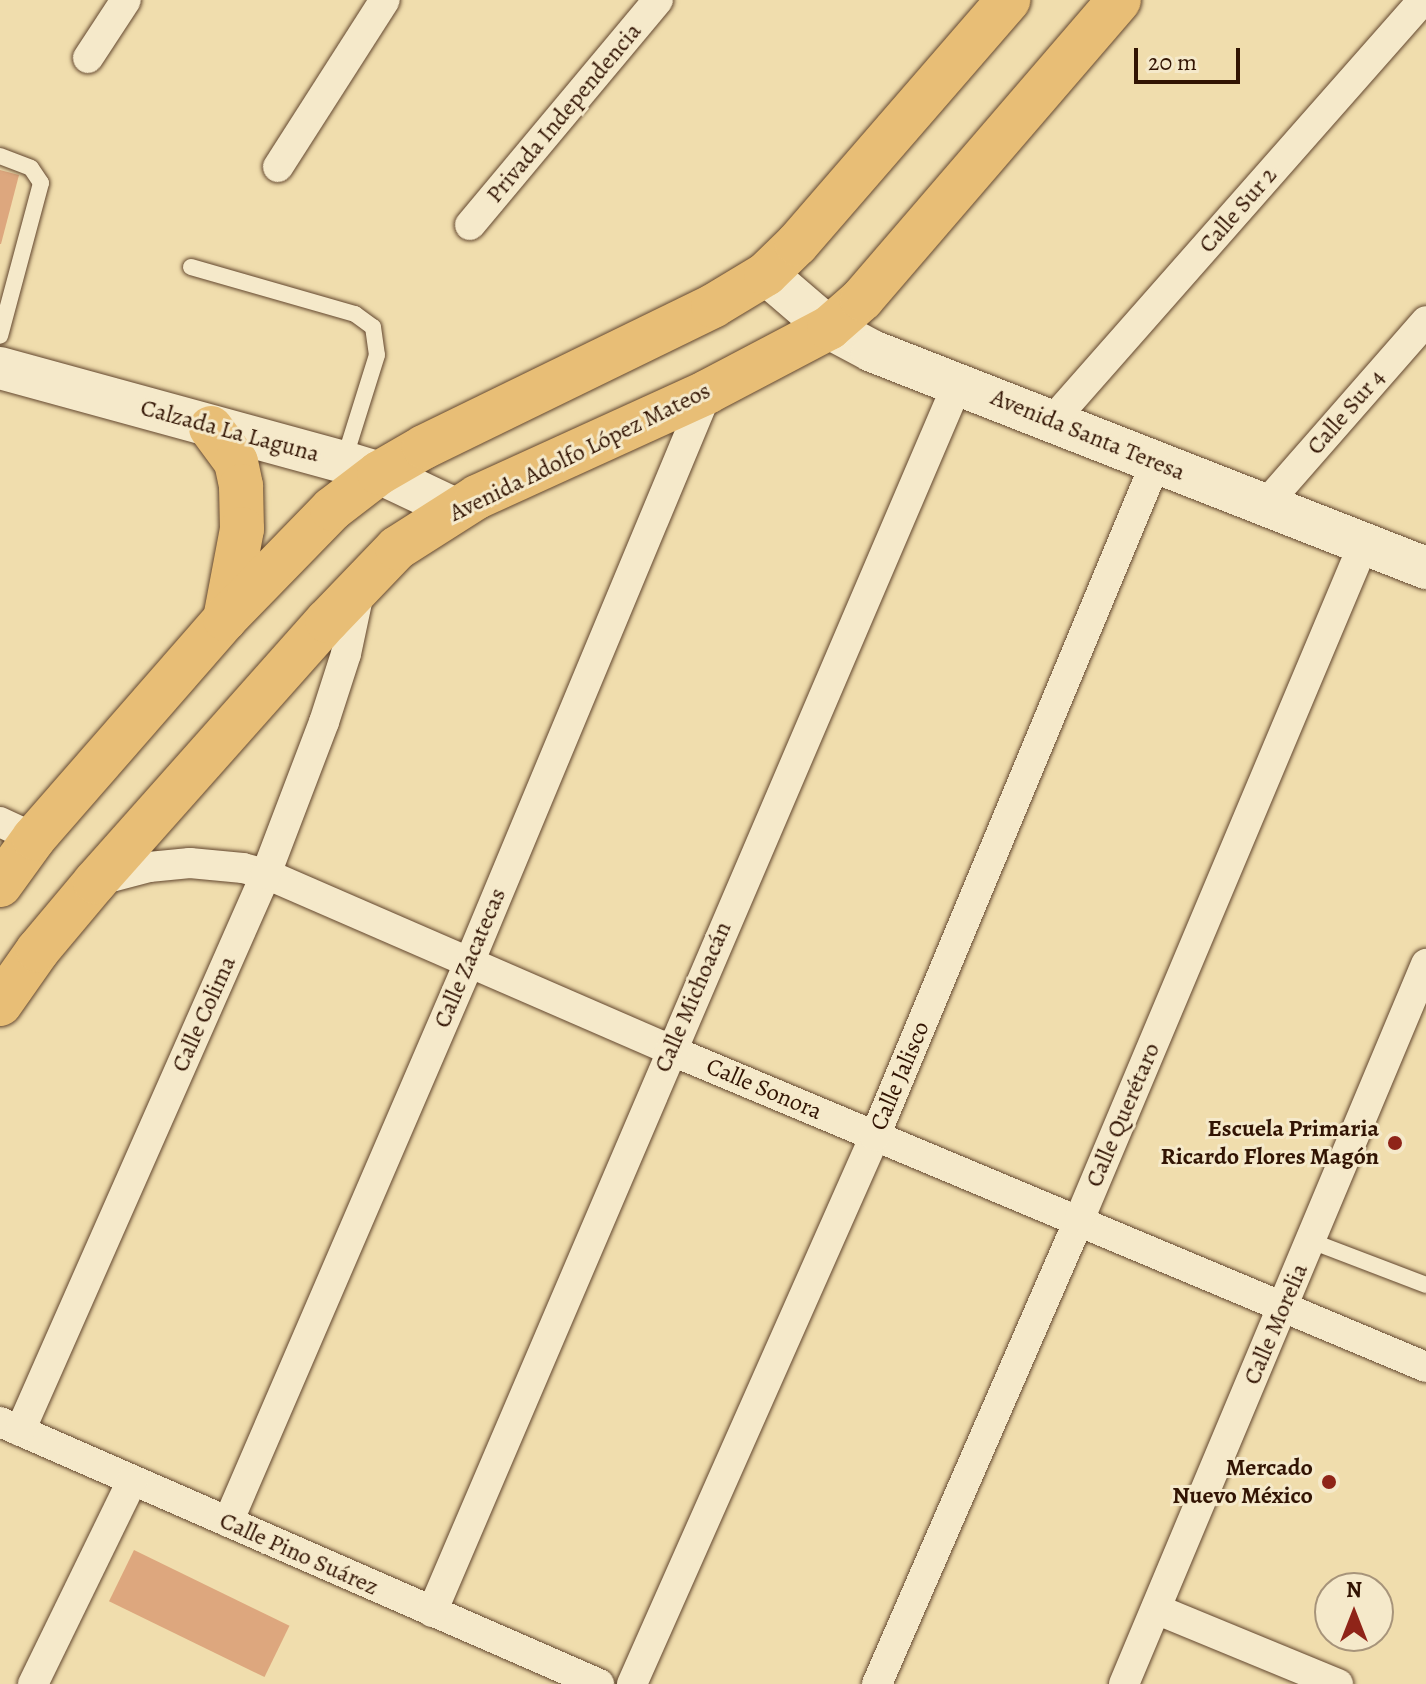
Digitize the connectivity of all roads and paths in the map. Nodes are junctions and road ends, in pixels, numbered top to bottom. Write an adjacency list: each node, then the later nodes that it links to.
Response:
1 (126, 0): 7 (street)
2 (385, 0): 9 (street)
3 (658, 0): 10 (street, Privada Independencia)
4 (1008, 0): 12 (main road)
5 (1119, 0): 15 (main road, Avenida Adolfo López Mateos)
6 (1423, 0): 20 (street, Calle Sur 2)
7 (88, 58)
8 (0, 156): 13 (lane)
9 (278, 167)
10 (470, 225)
11 (191, 267): 23 (lane)
12 (766, 274): 15 (street, Avenida Santa Teresa); 23 (main road)
13 (3, 317): 16 (lane)
14 (1426, 321): 24 (street, Calle Sur 4)
15 (829, 328): 18 (street, Avenida Santa Teresa); 19 (main road, Avenida Adolfo López Mateos)
16 (0, 336)
17 (0, 368): 21 (street, Calzada La Laguna)
18 (958, 383): 20 (street, Avenida Santa Teresa); 37 (street, Calle Michoacán)
19 (707, 392): 25 (main road, Avenida Adolfo López Mateos); 34 (street, Calle Zacatecas)
20 (1053, 420): 22 (street, Avenida Santa Teresa)
21 (211, 428): 23 (street, Calzada La Laguna); 29 (main road)
22 (1156, 462): 24 (street, Avenida Santa Teresa); 38 (street, Calle Jalisco)
23 (361, 468): 25 (street, Calzada La Laguna); 29 (main road)
24 (1266, 504): 26 (street, Avenida Santa Teresa)
25 (455, 509): 28 (main road, Avenida Adolfo López Mateos)
26 (1364, 543): 27 (street, Avenida Santa Teresa); 39 (street, Calle Querétaro)
27 (1426, 568)
28 (360, 586): 31 (street, Calle Colima); 32 (main road, Avenida Adolfo López Mateos)
29 (225, 619): 30 (main road)
30 (17, 830): 33 (main road)
31 (266, 874): 32 (street, Calle Sonora); 34 (street, Calle Sonora); 44 (street, Calle Colima)
32 (95, 882): 36 (main road, Avenida Adolfo López Mateos)
33 (0, 885)
34 (469, 963): 37 (street, Calle Sonora); 46 (street, Calle Zacatecas)
35 (1426, 964): 40 (street, Calle Morelia)
36 (0, 1004)
37 (670, 1050): 38 (street, Calle Sonora); 48 (street, Calle Michoacán)
38 (875, 1136): 39 (street, Calle Sonora); 51 (street, Calle Jalisco)
39 (1079, 1220): 42 (street, Calle Sonora); 52 (street, Calle Querétaro)
40 (1311, 1241): 41 (lane); 42 (street, Calle Morelia)
41 (1426, 1285)
42 (1283, 1306): 43 (street, Calle Sonora); 47 (street, Calle Morelia)
43 (1426, 1367)
44 (10, 1426): 45 (street, Calle Pino Suárez)
45 (132, 1481): 46 (street, Calle Pino Suárez); 50 (street)
46 (228, 1522): 48 (street, Calle Pino Suárez)
47 (1156, 1609): 53 (street, Calle Morelia); 54 (street)
48 (432, 1612): 49 (street, Calle Pino Suárez)
49 (587, 1682)
50 (33, 1684)
51 (632, 1684)
52 (877, 1684)
53 (1124, 1684)
54 (1338, 1684)

